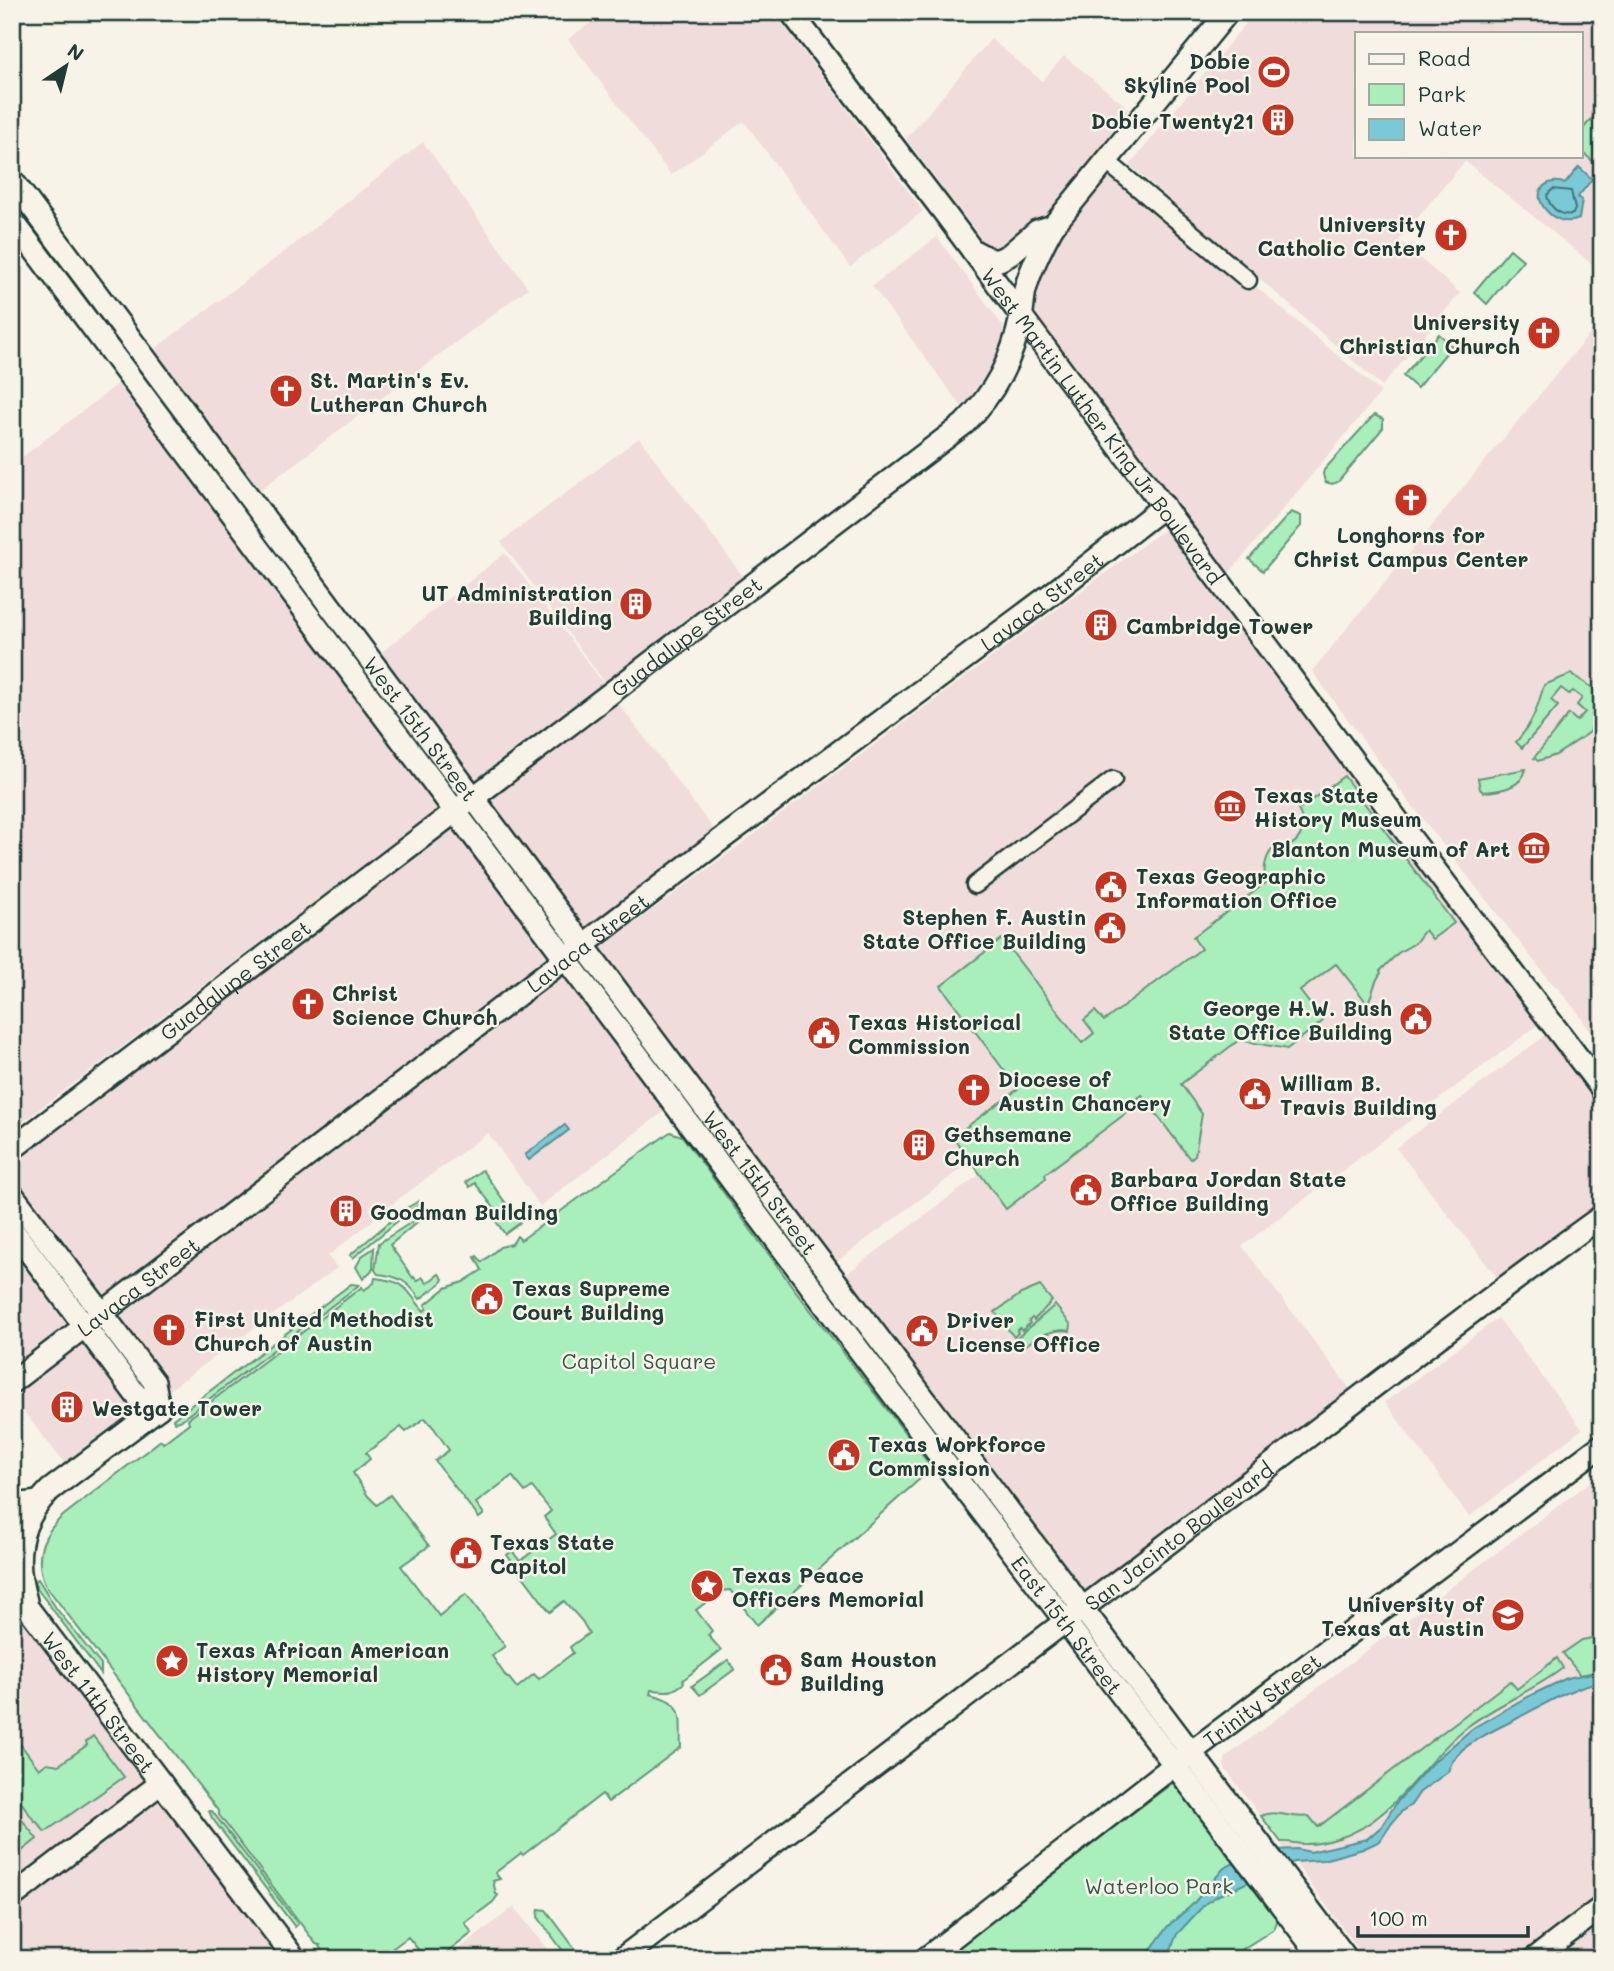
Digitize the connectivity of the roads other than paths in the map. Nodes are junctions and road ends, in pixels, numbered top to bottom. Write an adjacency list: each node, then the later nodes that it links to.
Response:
1 (790, 12): 7 (main road, West Martin Luther King Jr Boulevard)
2 (1228, 12): 3 (main road, Guadalupe Street)
3 (1105, 160): 6 (main road, Guadalupe Street); 8 (street)
4 (12, 180): 12 (main road, West 15th Street)
5 (12, 220): 13 (main road, West 15th Street)
6 (1053, 226): 7 (main road); 9 (main road, Guadalupe Street)
7 (972, 250): 9 (main road, West Martin Luther King Jr Boulevard)
8 (1248, 280)
9 (1021, 316): 10 (main road, West Martin Luther King Jr Boulevard); 12 (main road, Guadalupe Street)
10 (1164, 506): 15 (main road, Lavaca Street); 17 (main road, West Martin Luther King Jr Boulevard)
11 (1113, 780): 14 (street)
12 (474, 798): 13 (main road, Guadalupe Street); 15 (main road, West 15th Street)
13 (456, 812): 16 (main road, West 15th Street); 18 (main road, Guadalupe Street)
14 (975, 885)
15 (583, 946): 16 (main road, Lavaca Street); 22 (main road, West 15th Street)
16 (566, 960): 23 (main road, West 15th Street); 24 (main road, Lavaca Street)
17 (1602, 1088)
18 (12, 1149)
19 (12, 1194): 24 (main road)
20 (1602, 1216): 31 (main road, San Jacinto Boulevard)
21 (12, 1229): 24 (main road)
22 (832, 1276): 23 (street); 31 (main road, East 15th Street)
23 (814, 1290): 31 (main road, East 15th Street)
24 (94, 1319): 25 (main road, Lavaca Street); 27 (main road)
25 (12, 1382)
26 (1602, 1445): 32 (main road, Trinity Street)
27 (38, 1502): 28 (main road); 30 (main road)
28 (12, 1512)
29 (12, 1587): 30 (main road, West 11th Street)
30 (27, 1605): 33 (main road, West 11th Street)
31 (1073, 1613): 32 (main road, East 15th Street); 38 (main road, San Jacinto Boulevard)
32 (1183, 1758): 34 (main road, East 15th Street); 39 (main road, Trinity Street)
33 (162, 1783): 35 (main road); 37 (main road, West 11th Street)
34 (1281, 1888): 40 (main road, East 15th Street); 41 (main road)
35 (12, 1896)
36 (1602, 1907): 42 (main road)
37 (295, 1959)
38 (621, 1959)
39 (925, 1959)
40 (1322, 1959)
41 (1347, 1959)
42 (1534, 1959)

